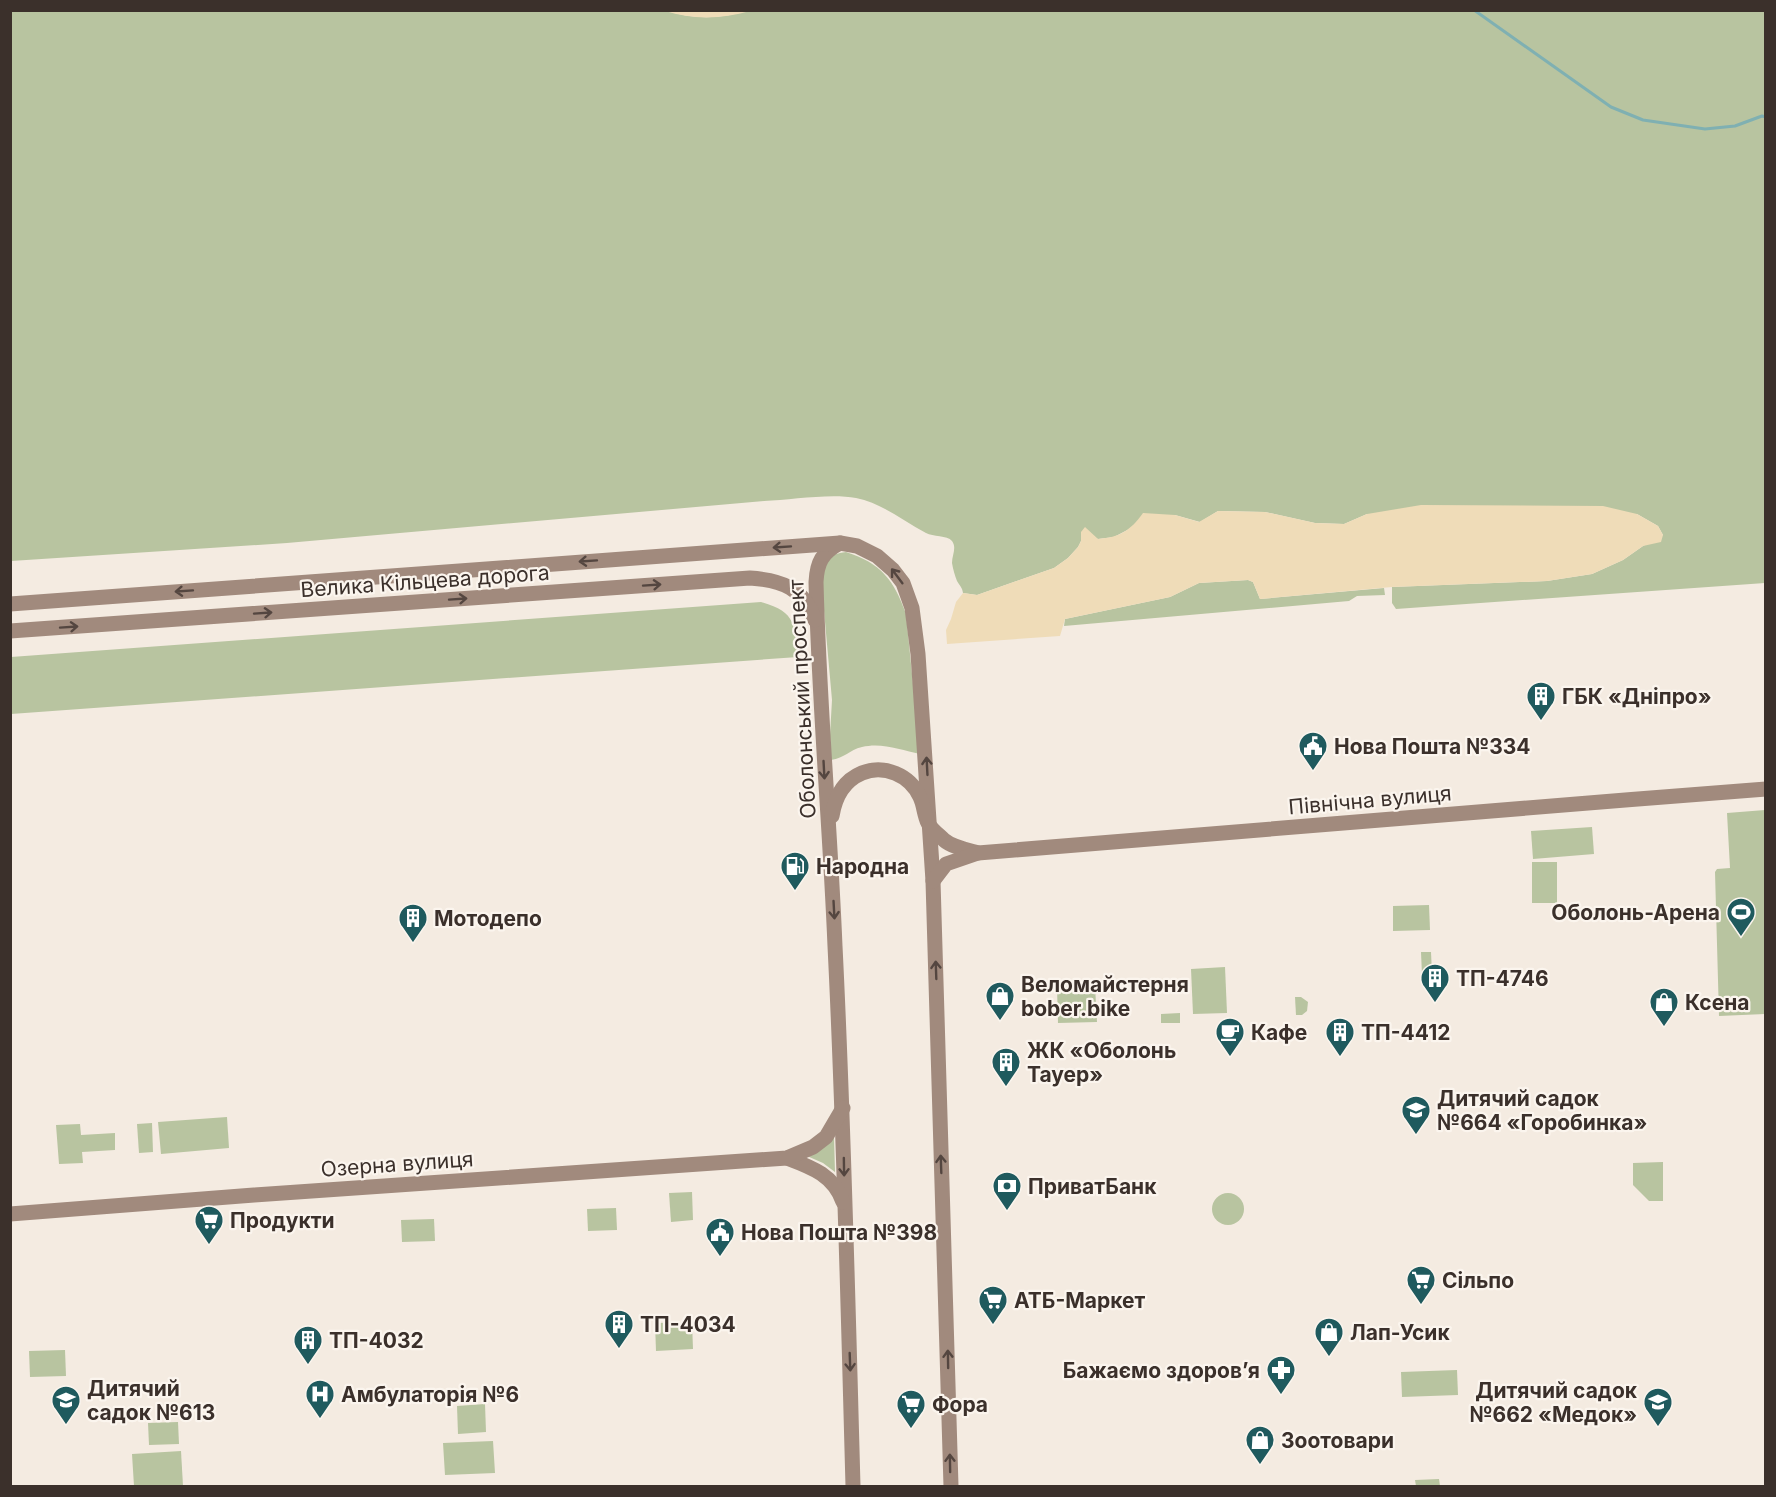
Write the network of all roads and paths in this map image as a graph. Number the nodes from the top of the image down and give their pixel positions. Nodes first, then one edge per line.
1 (840, 543) junction
2 (10, 604) edge
3 (817, 627) junction
4 (10, 632) edge
5 (1766, 789) edge
6 (929, 825) junction
7 (829, 831) junction
8 (978, 853) junction
9 (933, 881) junction
10 (843, 1108) junction
11 (787, 1158) junction
12 (845, 1207) junction
13 (10, 1214) edge
14 (853, 1486) edge
15 (951, 1486) edge

1 -> 2 main road, Велика Кільцева дорога
1 - 3 main road, Оболонський проспект
6 -> 1 main road
4 -> 3 main road, Велика Кільцева дорога
3 -> 7 main road, Оболонський проспект
5 - 8 main road, Північна вулиця
6 - 7 main road
6 - 8 main road, Північна вулиця
6 - 9 main road
7 -> 10 main road, Оболонський проспект
8 - 9 main road, Північна вулиця
15 -> 9 main road
10 - 11 main road
10 -> 12 main road, Оболонський проспект
11 - 12 main road
11 - 13 main road, Озерна вулиця
12 -> 14 main road, Оболонський проспект

